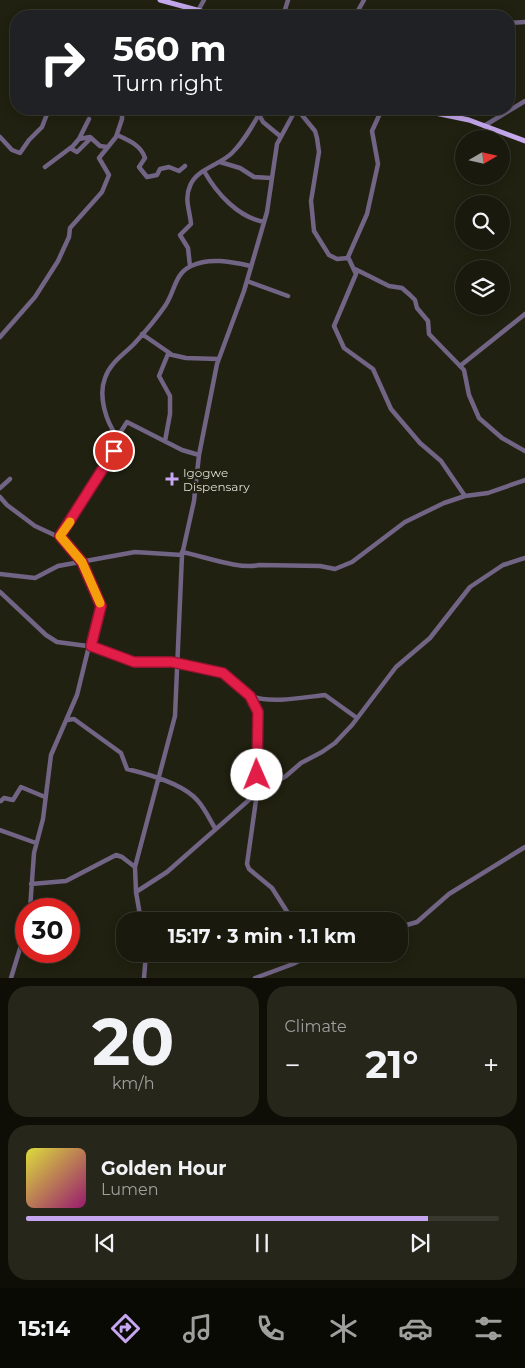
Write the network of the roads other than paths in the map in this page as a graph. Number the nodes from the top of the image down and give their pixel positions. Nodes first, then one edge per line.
1 (160, 0) edge
2 (171, 2) edge
3 (196, 10) edge
4 (47, 115) edge
5 (122, 115) edge
6 (292, 115) edge
7 (300, 115) edge
8 (379, 115) edge
9 (445, 115) edge
10 (502, 115) edge
11 (258, 116) joint
12 (89, 119) dead end
13 (484, 126) junction
14 (116, 135) junction
15 (280, 136) junction
16 (0, 137) edge
17 (91, 138) junction
18 (79, 139) junction
19 (525, 141) edge
20 (107, 147) junction
21 (70, 148) junction
22 (220, 162) junction
23 (185, 166) dead end
24 (45, 167) dead end
25 (204, 171) junction
26 (271, 178) junction
27 (264, 222) junction
28 (348, 258) junction
29 (190, 266) junction
30 (251, 266) junction
31 (355, 269) junction
32 (247, 282) junction
33 (288, 296) dead end
34 (525, 314) edge
35 (142, 334) junction
36 (0, 337) edge
37 (171, 354) junction
38 (218, 359) junction
39 (460, 366) junction
40 (117, 436) junction
41 (165, 441) junction
42 (525, 451) edge
43 (199, 456) junction
44 (10, 479) dead end
45 (525, 480) edge
46 (0, 488) edge
47 (465, 496) junction
48 (0, 497) edge
49 (60, 536) junction
50 (182, 554) junction
51 (525, 558) edge
52 (82, 562) junction
53 (0, 574) edge
54 (0, 592) edge
55 (90, 646) junction
56 (178, 665) junction
57 (250, 696) junction
58 (356, 718) junction
59 (67, 720) junction
60 (157, 779) junction
61 (256, 793) junction
62 (46, 797) junction
63 (1, 802) dead end
64 (215, 828) junction
65 (0, 830) edge
66 (36, 843) junction
67 (525, 847) edge
68 (135, 867) junction
69 (31, 884) junction
70 (136, 892) junction
71 (30, 898) edge
72 (139, 912) edge
73 (287, 912) edge
74 (408, 925) edge
75 (145, 962) edge
76 (291, 962) edge
77 (16, 963) edge
78 (11, 978) edge
79 (144, 978) edge
80 (255, 978) edge

1 - 2 main road
2 - 3 main road
4 - 16 street
5 - 14 street
6 - 15 street
7 - 28 street
8 - 28 street
9 - 13 main road
10 - 13 street
11 - 15 street
11 - 22 street
12 - 18 street
13 - 19 main road
14 - 20 street
14 - 23 street
15 - 26 street
17 - 18 street
17 - 20 street
17 - 21 street
18 - 21 street
20 - 36 street
21 - 24 street
22 - 25 street
22 - 26 street
25 - 27 street
25 - 29 street
26 - 27 street
27 - 30 street
28 - 31 street
29 - 30 street
29 - 35 street
30 - 32 street
31 - 39 street
31 - 47 street
32 - 33 street
32 - 38 street
34 - 39 street
35 - 37 street
35 - 40 street
37 - 38 street
37 - 41 street
38 - 43 street
39 - 42 street
40 - 41 street
40 - 49 street
41 - 43 street
43 - 50 street
44 - 46 street
45 - 47 street
47 - 50 street
48 - 49 street
49 - 52 street
50 - 52 street
50 - 56 street
51 - 58 street
52 - 53 street
52 - 55 street
54 - 55 street
55 - 56 street
55 - 59 street
56 - 57 street
56 - 60 street
57 - 58 street
57 - 61 street
58 - 61 street
59 - 60 street
59 - 62 street
60 - 64 street
60 - 68 street
61 - 64 street
61 - 73 street
62 - 63 street
62 - 66 street
64 - 70 street
65 - 66 street
66 - 69 street
67 - 74 street
68 - 69 street
68 - 70 street
69 - 71 street
70 - 72 street
75 - 79 street
76 - 80 street
77 - 78 street

